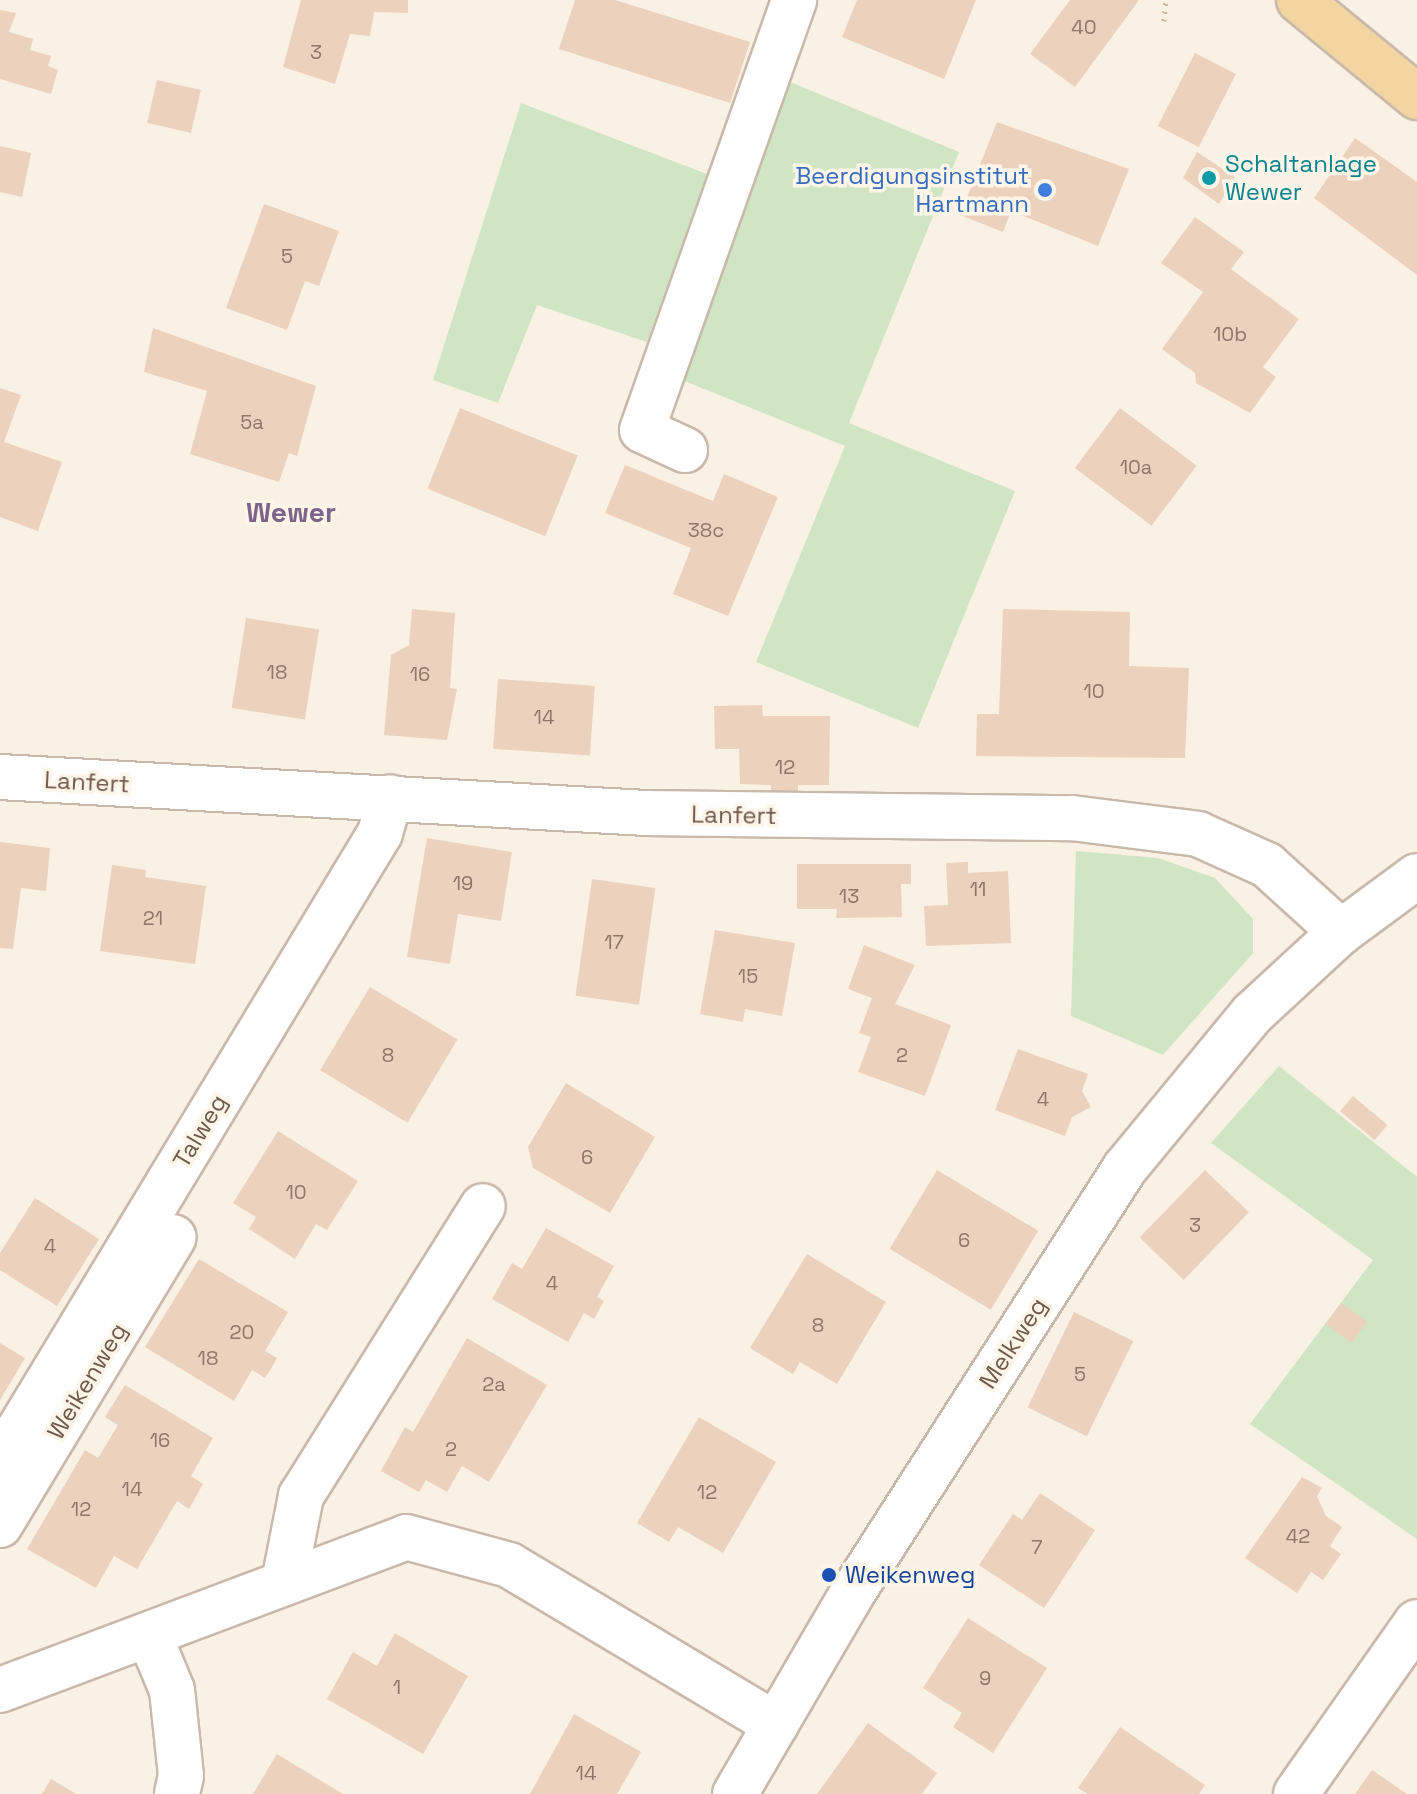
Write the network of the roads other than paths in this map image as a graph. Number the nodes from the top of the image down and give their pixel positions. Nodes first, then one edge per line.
1 (794, 0) edge
2 (1299, 0) edge
3 (1417, 97) edge
4 (685, 450) dead end
5 (0, 777) edge
6 (390, 797) junction
7 (1417, 876) edge
8 (1341, 932) junction
9 (483, 1206) dead end
10 (174, 1237) dead end
11 (0, 1461) edge
12 (0, 1525) edge
13 (285, 1577) junction
14 (1417, 1622) edge
15 (150, 1637) junction
16 (0, 1690) edge
17 (776, 1725) junction
18 (177, 1794) edge
19 (735, 1794) edge
20 (1296, 1794) edge

1 - 4 street
2 - 3 main road
5 - 6 street, Lanfert
6 - 8 street, Lanfert
6 - 11 street, Talweg
7 - 8 street
8 - 17 street, Melkweg
9 - 13 street
10 - 12 street, Weikenweg
13 - 15 street
13 - 17 street
14 - 20 street
15 - 16 street
15 - 18 street
17 - 19 street, Melkweg

